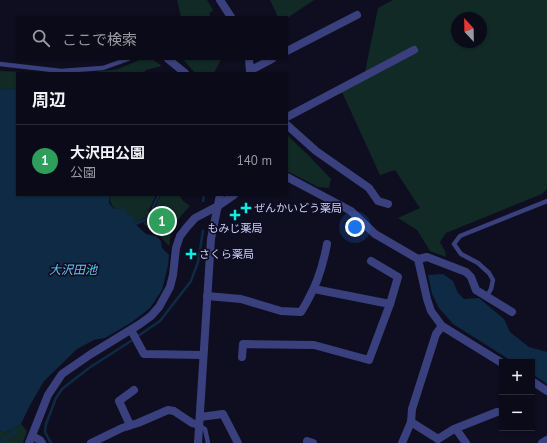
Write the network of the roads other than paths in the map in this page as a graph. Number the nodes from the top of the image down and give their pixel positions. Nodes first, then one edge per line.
1 (220, 0) edge
2 (357, 15) dead end
3 (230, 16) edge
4 (288, 50) edge
5 (414, 50) dead end
6 (125, 60) edge
7 (169, 60) edge
8 (270, 60) edge
9 (0, 64) edge
10 (250, 67) edge
11 (184, 72) edge
12 (288, 116) edge
13 (288, 125) edge
14 (288, 178) edge
15 (220, 196) edge
16 (233, 196) edge
17 (547, 201) edge
18 (388, 204) dead end
19 (218, 206) junction
20 (327, 244) dead end
21 (418, 259) junction
22 (371, 261) dead end
23 (314, 289) junction
24 (207, 296) junction
25 (487, 296) junction
26 (390, 304) junction
27 (512, 312) dead end
28 (442, 326) junction
29 (131, 330) junction
30 (204, 355) junction
31 (242, 357) dead end
32 (499, 361) edge
33 (535, 383) edge
34 (134, 390) dead end
35 (547, 391) edge
36 (497, 412) dead end
37 (200, 421) junction
38 (411, 422) junction
39 (130, 426) junction
40 (456, 429) junction
41 (31, 439) edge
42 (547, 440) edge
43 (42, 443) edge
44 (91, 443) edge
45 (198, 443) edge
46 (208, 443) edge
47 (238, 443) edge
48 (402, 443) edge
49 (466, 443) edge
50 (542, 443) edge

1 - 3 street
2 - 4 street
5 - 12 street
6 - 9 lane
7 - 11 street
8 - 10 street
13 - 18 street
14 - 21 street
15 - 19 street
16 - 19 street
17 - 25 lane
19 - 24 street
19 - 29 street
20 - 23 street
21 - 25 street
21 - 28 street
22 - 26 street
23 - 24 street
23 - 26 street
24 - 30 street
25 - 27 street
26 - 31 street
28 - 32 street
28 - 38 street
29 - 30 street
29 - 41 street
30 - 37 street
33 - 35 street
34 - 39 street
36 - 40 street
37 - 39 street
37 - 45 street
37 - 46 lane
37 - 47 street
38 - 40 street
38 - 48 street
39 - 44 street
40 - 49 street
41 - 43 street
42 - 50 street

